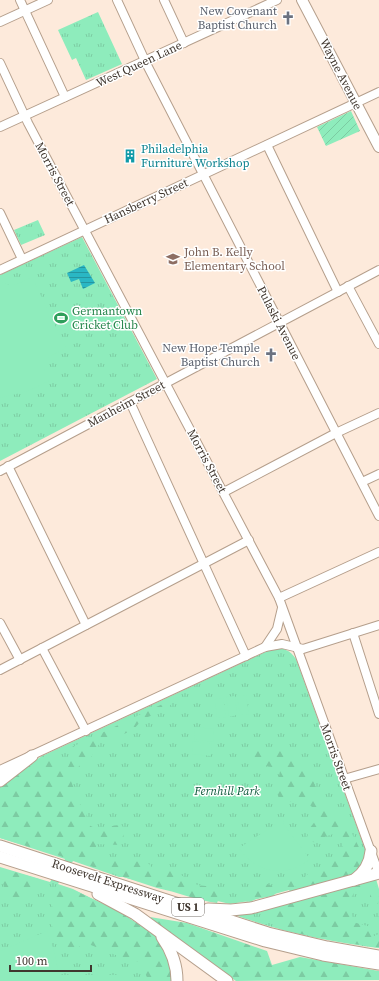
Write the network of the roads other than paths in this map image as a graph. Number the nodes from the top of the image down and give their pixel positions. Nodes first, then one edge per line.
1 (20, 0) edge
2 (48, 0) edge
3 (117, 0) edge
4 (164, 0) edge
5 (277, 0) edge
6 (302, 0) edge
7 (25, 10) junction
8 (0, 22) edge
9 (184, 43) junction
10 (145, 61) junction
11 (0, 63) edge
12 (379, 92) edge
13 (65, 97) junction
14 (356, 103) junction
15 (24, 116) junction
16 (0, 127) edge
17 (267, 145) junction
18 (379, 147) edge
19 (203, 174) junction
20 (0, 213) edge
21 (85, 230) junction
22 (22, 259) junction
23 (0, 270) edge
24 (379, 270) edge
25 (348, 286) junction
26 (338, 292) junction
27 (279, 323) junction
28 (379, 344) edge
29 (166, 383) junction
30 (130, 402) junction
31 (379, 413) edge
32 (336, 433) junction
33 (8, 466) junction
34 (0, 471) edge
35 (379, 474) edge
36 (362, 482) junction
37 (224, 492) junction
38 (379, 516) edge
39 (249, 540) junction
40 (379, 552) edge
41 (204, 563) junction
42 (280, 598) junction
43 (282, 607) junction
44 (0, 623) edge
45 (86, 625) junction
46 (379, 625) edge
47 (353, 633) junction
48 (265, 647) junction
49 (42, 648) junction
50 (297, 648) junction
51 (246, 656) junction
52 (20, 660) junction
53 (0, 670) edge
54 (379, 714) edge
55 (86, 731) junction
56 (32, 756) junction
57 (379, 769) edge
58 (0, 770) edge
59 (344, 779) junction
60 (0, 781) edge
61 (0, 846) edge
62 (371, 851) junction
63 (0, 856) edge
64 (379, 873) edge
65 (63, 876) junction
66 (353, 880) junction
67 (177, 904) junction
68 (152, 927) junction
69 (379, 956) edge
70 (379, 964) edge
71 (177, 981) edge
72 (227, 981) edge

1 - 7 street
2 - 7 street
3 - 10 street, Pulaski Avenue
4 - 9 street
5 - 9 street, West Queen Lane
6 - 14 main road, Wayne Avenue
7 - 8 street
7 - 13 street
9 - 10 street, West Queen Lane
10 - 13 street, West Queen Lane
10 - 19 street, Pulaski Avenue
11 - 15 street, Morris Street
12 - 14 street, Hansberry Street
13 - 15 street, West Queen Lane
14 - 17 street, Hansberry Street
14 - 18 main road, Wayne Avenue
15 - 16 street, West Queen Lane
15 - 21 street, Morris Street
17 - 19 street, Hansberry Street
17 - 26 street
19 - 21 street, Hansberry Street
19 - 27 street, Pulaski Avenue
20 - 22 street
21 - 22 street, Hansberry Street
21 - 29 street, Morris Street
22 - 23 street, Hansberry Street
24 - 25 street, Manheim Street
25 - 26 street, Manheim Street
25 - 28 street
26 - 27 street, Manheim Street
27 - 29 street, Manheim Street
27 - 32 street, Pulaski Avenue
29 - 30 street, Manheim Street
29 - 37 street, Morris Street
30 - 33 street, Manheim Street
30 - 41 street
31 - 32 street
32 - 36 street, Pulaski Avenue
32 - 37 street
33 - 34 street, Manheim Street
33 - 45 street
35 - 36 street
36 - 38 street, Pulaski Avenue
37 - 39 street, Morris Street
39 - 41 street
39 - 42 street, Morris Street
40 - 42 street
41 - 45 street
41 - 51 street
42 - 43 street, Morris Street
43 - 48 street
43 - 50 street, Morris Street
44 - 52 street
45 - 49 street
46 - 47 street
47 - 50 street
47 - 54 street
48 - 50 street
48 - 51 street
49 - 52 street
49 - 55 street
50 - 59 street, Morris Street
51 - 55 street
52 - 53 street
55 - 56 street
56 - 58 street
56 - 60 highway
57 - 59 street
59 - 62 street, Morris Street
61 - 67 highway, Roosevelt Expressway / US 1
62 - 64 street, Morris Street
62 - 66 highway
63 - 65 highway, Roosevelt Expressway / US 1
64 - 66 highway
65 - 68 highway
65 - 70 highway, Roosevelt Expressway / US 1
66 - 67 highway
67 - 69 highway, Roosevelt Expressway / US 1
68 - 71 highway
68 - 72 highway

